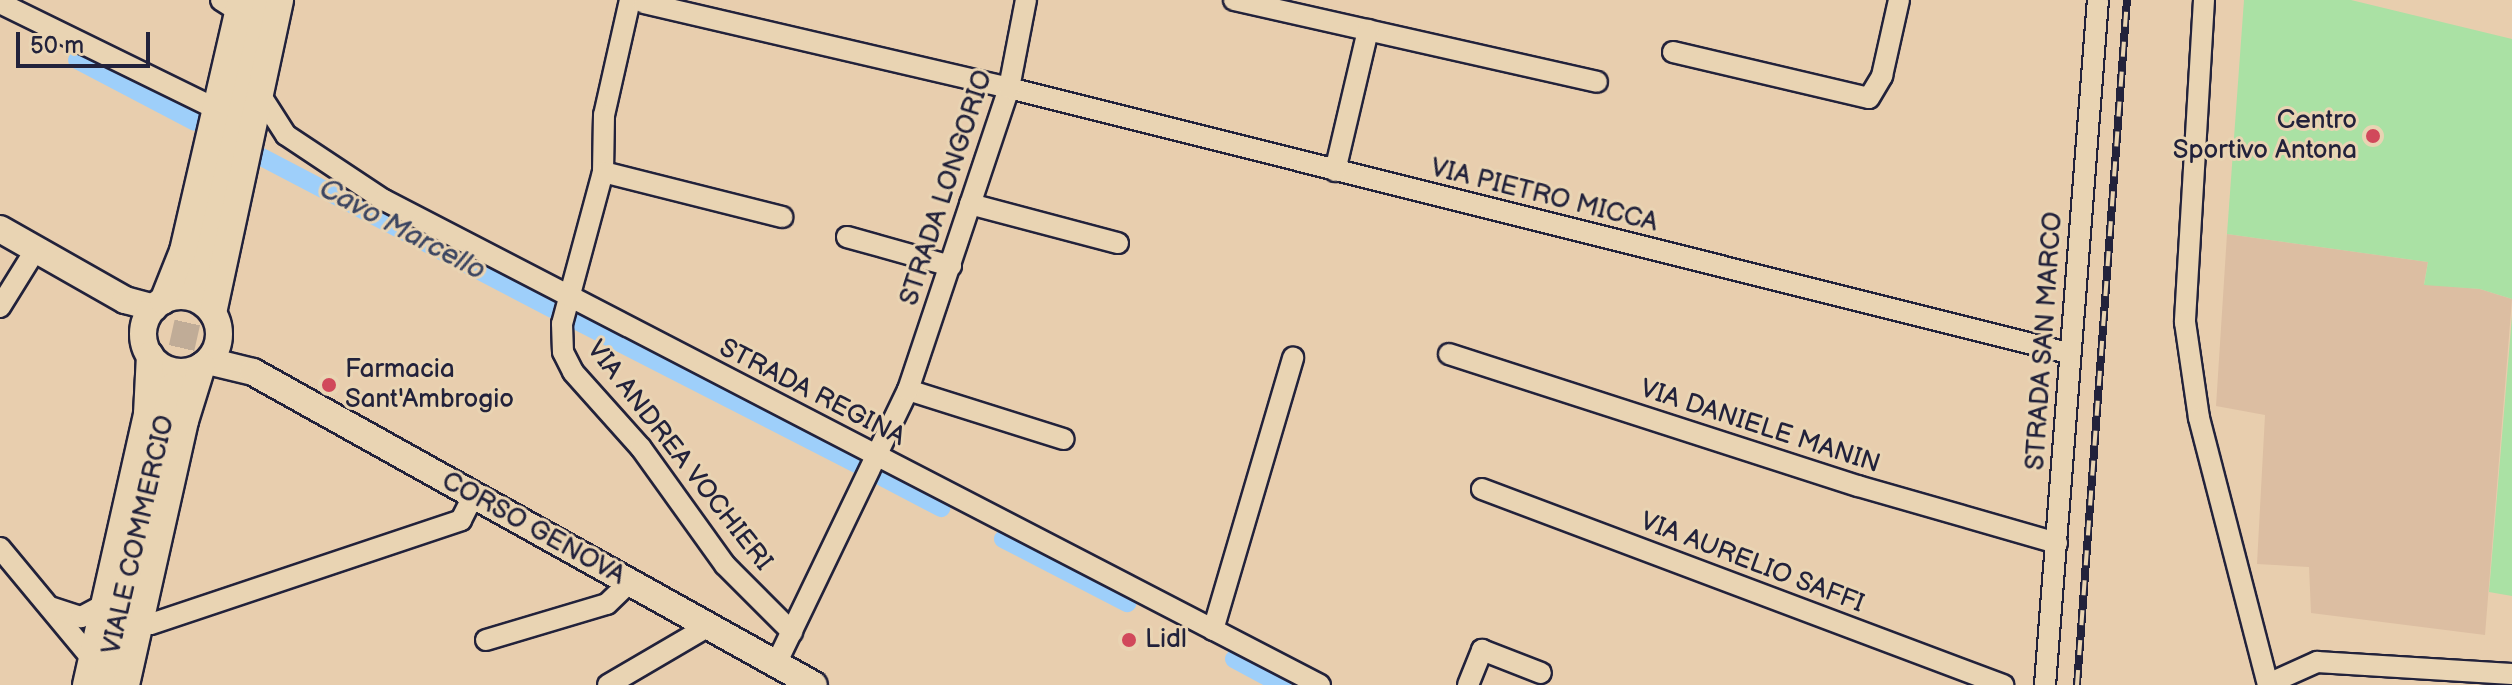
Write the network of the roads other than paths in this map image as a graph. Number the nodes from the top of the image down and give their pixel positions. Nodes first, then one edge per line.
1 (280, 0) edge
2 (1026, 0) edge
3 (1234, 0) edge
4 (1899, 0) edge
5 (2098, 0) edge
6 (2204, 0) edge
7 (637, 2) edge
8 (0, 3) edge
9 (240, 3) edge
10 (1368, 30) junction
11 (1673, 52) dead end
12 (1597, 82) dead end
13 (1009, 88) junction
14 (259, 93) junction
15 (216, 109) junction
16 (286, 135) junction
17 (248, 139) junction
18 (1335, 171) junction
19 (603, 172) junction
20 (970, 204) junction
21 (782, 217) dead end
22 (0, 229) edge
23 (847, 237) dead end
24 (1118, 243) dead end
25 (36, 249) junction
26 (951, 266) junction
27 (196, 284) tunnel mouth
28 (570, 297) junction
29 (0, 307) edge
30 (154, 311) junction
31 (216, 325) junction
32 (2068, 353) junction
33 (1449, 354) dead end
34 (150, 355) junction
35 (1293, 358) dead end
36 (205, 364) junction
37 (253, 372) junction
38 (173, 386) tunnel mouth
39 (908, 390) junction
40 (1063, 439) dead end
41 (878, 457) junction
42 (1482, 489) dead end
43 (474, 495) junction
44 (2057, 543) junction
45 (0, 548) edge
46 (630, 582) junction
47 (104, 605) junction
48 (50, 607) junction
49 (151, 624) dead end
50 (709, 626) junction
51 (1213, 630) junction
52 (792, 632) junction
53 (486, 640) dead end
54 (776, 664) junction
55 (89, 672) edge
56 (1541, 673) dead end
57 (2512, 674) edge
58 (105, 685) edge
59 (126, 685) edge
60 (608, 685) edge
61 (814, 685) edge
62 (1320, 685) edge
63 (1468, 685) edge
64 (2003, 685) edge
65 (2045, 685) edge
66 (2268, 685) edge

1 - 14 main road
2 - 13 street, STRADA LONGORIO
3 - 10 street
4 - 11 street
5 - 32 street, STRADA SAN MARCO
6 - 66 street
7 - 13 street, VIA PIETRO MICCA
7 - 19 street, VIA ANDREA VOCHIERI
8 - 15 street
9 - 15 main road
9 - 27 main road
10 - 12 street
10 - 18 street
13 - 18 street, VIA PIETRO MICCA
13 - 20 street, STRADA LONGORIO
14 - 16 street, STRADA REGINA
14 - 17 main road
15 - 30 main road
16 - 17 street
16 - 28 street, STRADA REGINA
17 - 31 main road
18 - 32 street, VIA PIETRO MICCA
19 - 21 street
19 - 28 street, VIA ANDREA VOCHIERI
20 - 24 street
20 - 26 street, STRADA LONGORIO
22 - 25 main road
23 - 26 street
25 - 29 street
25 - 30 main road
26 - 39 street, STRADA LONGORIO
28 - 41 street, STRADA REGINA
28 - 52 street, VIA ANDREA VOCHIERI
30 - 31 main road, CORSO GENOVA
30 - 34 main road
31 - 36 main road
31 - 37 main road, CORSO GENOVA
32 - 44 street, STRADA SAN MARCO
33 - 44 street, VIA DANIELE MANIN
34 - 36 main road, CORSO GENOVA
34 - 47 main road
35 - 51 street
36 - 37 main road, CORSO GENOVA
36 - 59 main road
37 - 43 main road, CORSO GENOVA
38 - 58 main road, VIALE COMMERCIO
39 - 40 street
39 - 41 street, STRADA LONGORIO
41 - 51 street, STRADA REGINA
41 - 52 street, STRADA LONGORIO
42 - 64 street, VIA AURELIO SAFFI
43 - 46 main road, CORSO GENOVA
43 - 49 street
44 - 65 street, STRADA SAN MARCO
45 - 48 street
46 - 50 main road, CORSO GENOVA
46 - 53 street
47 - 48 street
47 - 55 main road
48 - 55 street
50 - 54 main road, CORSO GENOVA
50 - 60 street
51 - 62 street, STRADA REGINA
52 - 54 street, STRADA LONGORIO
54 - 61 main road, CORSO GENOVA
56 - 63 street
57 - 66 street

